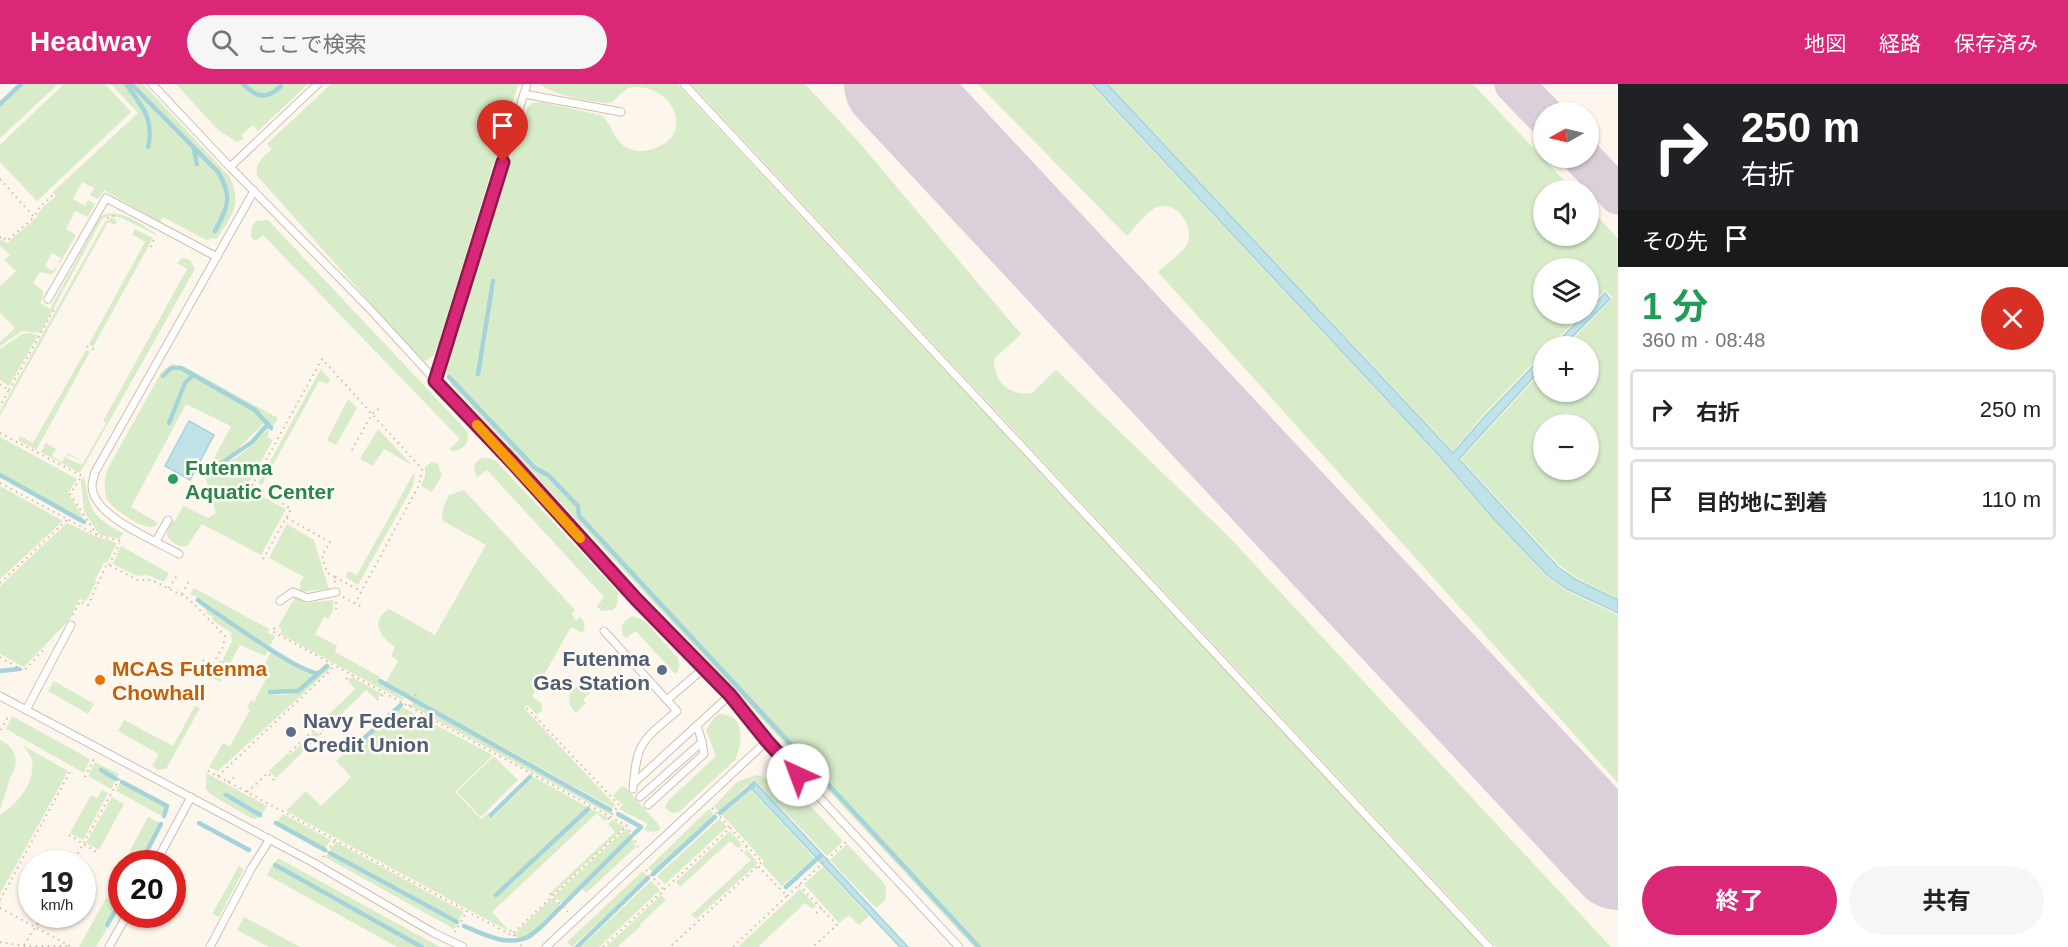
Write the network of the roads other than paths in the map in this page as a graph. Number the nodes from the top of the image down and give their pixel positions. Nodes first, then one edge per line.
1 (152, 84) edge
2 (318, 84) edge
3 (527, 84) edge
4 (684, 84) edge
5 (524, 94) junction
6 (621, 112) dead end
7 (230, 167) junction
8 (254, 191) junction
9 (217, 257) junction
10 (48, 299) dead end
11 (435, 381) junction
12 (168, 520) dead end
13 (156, 541) junction
14 (179, 554) dead end
15 (336, 592) road end
16 (280, 602) dead end
17 (70, 623) road end
18 (604, 631) dead end
19 (704, 668) junction
20 (730, 695) junction
21 (0, 696) edge
22 (667, 700) junction
23 (26, 710) junction
24 (698, 725) junction
25 (767, 741) junction
26 (702, 742) junction
27 (191, 797) junction
28 (640, 797) dead end
29 (648, 805) dead end
30 (270, 839) junction
31 (163, 850) edge
32 (120, 928) edge
33 (109, 947) edge
34 (210, 947) edge
35 (463, 947) edge
36 (546, 947) edge
37 (958, 947) edge
38 (1489, 947) edge

1 - 7 lane
2 - 7 lane
3 - 5 lane
4 - 38 lane
5 - 6 lane
5 - 11 lane
7 - 8 lane
8 - 9 lane
8 - 11 lane
9 - 10 lane
9 - 13 lane
11 - 19 lane
12 - 13 lane
13 - 14 lane
15 - 16 lane
17 - 23 lane
18 - 22 lane
19 - 20 lane
19 - 22 lane
20 - 24 lane
20 - 25 lane
21 - 23 lane
22 - 24 lane
23 - 27 lane
24 - 26 lane
25 - 36 lane
25 - 37 lane
26 - 28 lane
26 - 29 lane
27 - 30 lane
27 - 31 lane
30 - 34 lane
30 - 35 lane
32 - 33 lane

